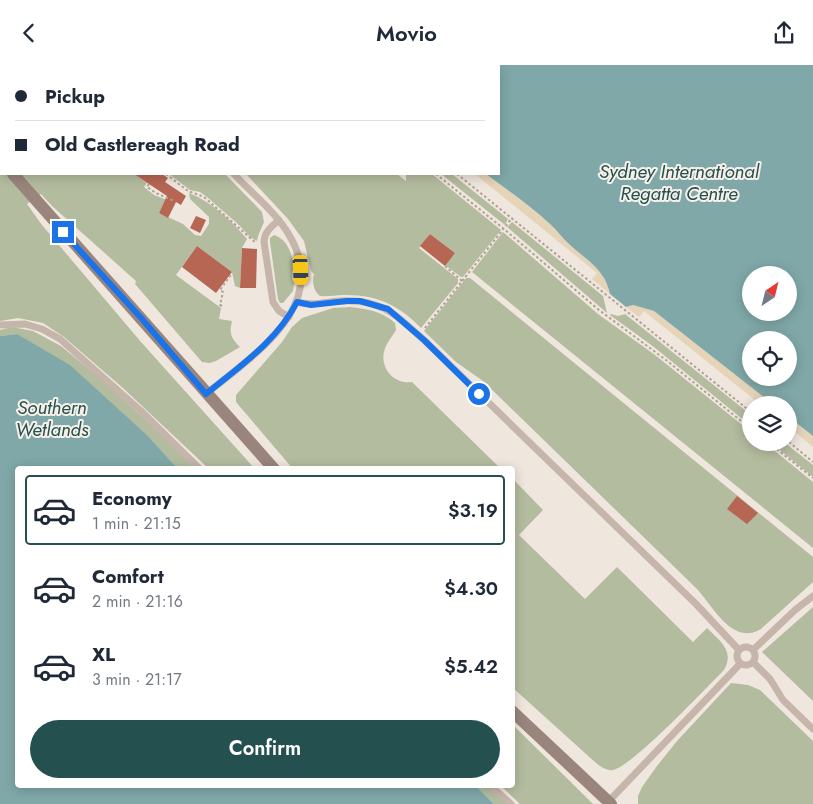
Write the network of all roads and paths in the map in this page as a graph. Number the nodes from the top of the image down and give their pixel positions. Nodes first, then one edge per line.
1 (14, 175) edge
2 (167, 175) edge
3 (235, 175) edge
4 (437, 175) edge
5 (458, 175) edge
6 (149, 184) dead end
7 (174, 201) dead end
8 (512, 218) junction
9 (279, 220) junction
10 (504, 229) junction
11 (258, 244) dead end
12 (445, 266) dead end
13 (232, 273) dead end
14 (462, 281) junction
15 (297, 302) junction
16 (222, 306) dead end
17 (289, 317) junction
18 (0, 325) edge
19 (419, 335) junction
20 (206, 394) junction
21 (742, 405) edge
22 (742, 422) edge
23 (797, 449) edge
24 (778, 451) edge
25 (813, 462) edge
26 (197, 466) edge
27 (271, 466) edge
28 (813, 478) edge
29 (813, 596) edge
30 (739, 649) junction
31 (753, 650) junction
32 (753, 662) junction
33 (740, 664) junction
34 (515, 714) edge
35 (813, 729) edge
36 (493, 788) edge
37 (609, 803) edge
38 (511, 804) edge

1 - 20 street
2 - 11 path
3 - 9 lane
4 - 10 path
5 - 8 path
6 - 7 path
8 - 10 path
8 - 21 path
9 - 15 lane
9 - 17 lane
10 - 14 path
10 - 22 path
12 - 14 path
13 - 16 path
14 - 19 path
15 - 17 lane
15 - 19 lane
17 - 20 lane
18 - 26 lane
19 - 30 lane
20 - 27 street
23 - 25 path
24 - 28 path
29 - 31 lane
30 - 31 lane
30 - 33 lane
31 - 32 lane
32 - 33 lane
32 - 35 lane
33 - 37 lane
34 - 37 street
36 - 38 lane

